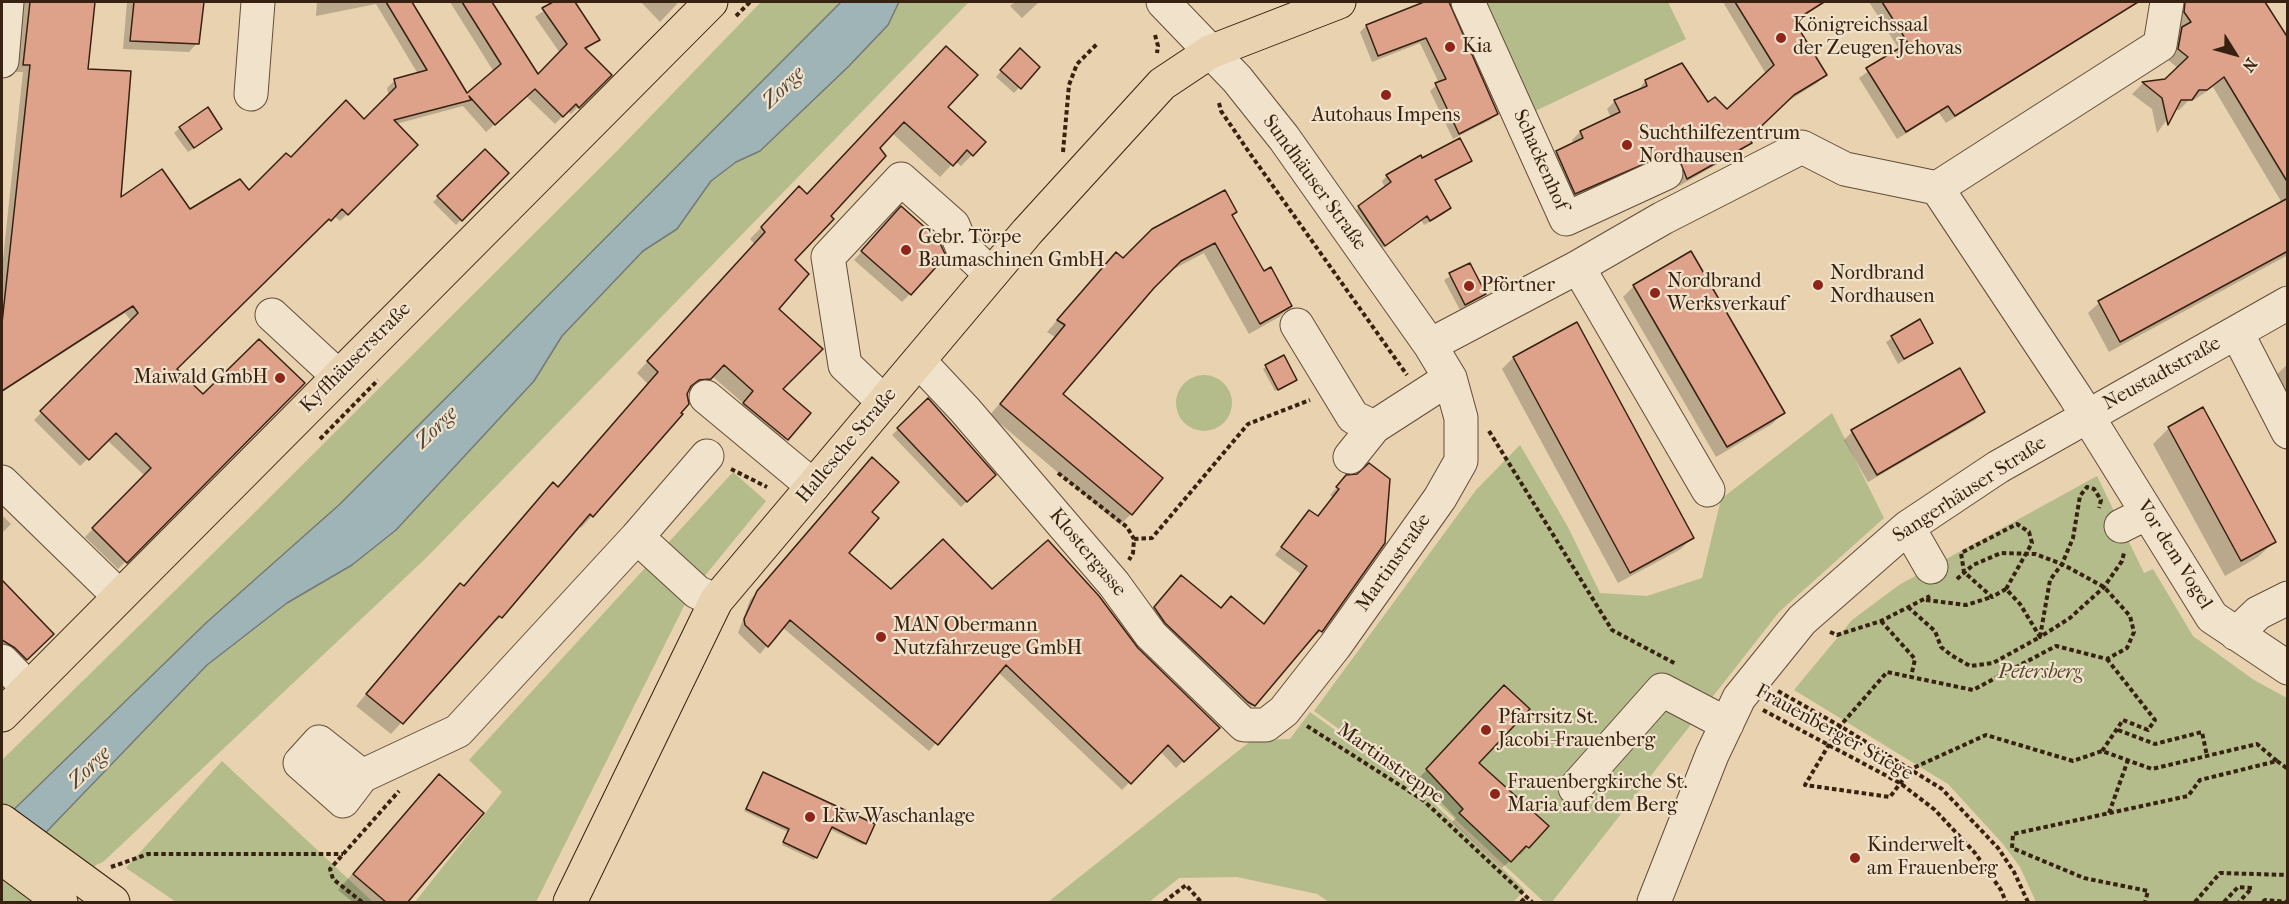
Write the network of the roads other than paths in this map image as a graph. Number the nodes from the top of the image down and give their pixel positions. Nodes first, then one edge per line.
1 (7, 2) edge
2 (258, 2) edge
3 (711, 2) edge
4 (1163, 2) edge
5 (1338, 2) edge
6 (1468, 2) edge
7 (2167, 2) edge
8 (1210, 52) junction
9 (2, 61) edge
10 (252, 94) dead end
11 (1666, 173) dead end
12 (1937, 188) junction
13 (1578, 267) junction
14 (991, 274) junction
15 (2288, 303) edge
16 (273, 315) dead end
17 (1297, 325) dead end
18 (2237, 333) junction
19 (1430, 345) junction
20 (919, 361) junction
21 (338, 376) junction
22 (1450, 378) junction
23 (706, 397) dead end
24 (884, 402) junction
25 (2087, 415) junction
26 (1374, 427) junction
27 (2288, 432) edge
28 (707, 456) road end
29 (1350, 457) dead end
30 (2, 482) edge
31 (813, 486) junction
32 (1708, 490) dead end
33 (1908, 527) junction
34 (637, 537) junction
35 (1938, 582) road end
36 (119, 596) junction
37 (2288, 598) edge
38 (716, 601) junction
39 (2236, 634) junction
40 (2, 661) edge
41 (2288, 668) edge
42 (1740, 700) junction
43 (12, 703) edge
44 (1275, 718) joint
45 (362, 776) dead end
46 (1575, 788) dead end
47 (2, 821) edge
48 (2, 858) edge
49 (84, 884) edge
50 (112, 903) edge
51 (570, 903) edge
52 (1654, 903) edge

1 - 9 street
2 - 10 street
3 - 21 main road, Kyffhäuserstraße
4 - 8 street, Sundhäuser Straße
5 - 8 main road, Hallesche Straße
6 - 11 street, Schackenhof
7 - 12 street
8 - 14 main road, Hallesche Straße
8 - 19 street, Sundhäuser Straße
12 - 13 street
12 - 25 street, Vor dem Vogel
13 - 19 street
13 - 32 street
14 - 20 main road, Hallesche Straße
14 - 24 street
15 - 18 street, Neustadtstraße
16 - 21 street
17 - 26 street
18 - 25 street, Neustadtstraße
18 - 27 street, Neustadtstraße
19 - 22 street, Sundhäuser Straße
20 - 24 main road, Hallesche Straße
20 - 44 street, Klostergasse
21 - 36 main road, Kyffhäuserstraße
22 - 26 street
22 - 44 street, Martinstraße
23 - 31 street
24 - 31 main road, Hallesche Straße
25 - 33 street, Sangerhäuser Straße
25 - 39 street, Vor dem Vogel
26 - 29 street
28 - 34 street
30 - 36 street
31 - 38 main road, Hallesche Straße
33 - 35 street
33 - 42 street, Sangerhäuser Straße
34 - 38 street
34 - 45 street
36 - 43 main road, Kyffhäuserstraße
37 - 39 street
38 - 51 main road, Hallesche Straße
39 - 41 street, Vor dem Vogel
40 - 43 street
42 - 46 street
42 - 52 street, Sangerhäuser Straße
47 - 49 main road
48 - 49 main road
49 - 50 main road

